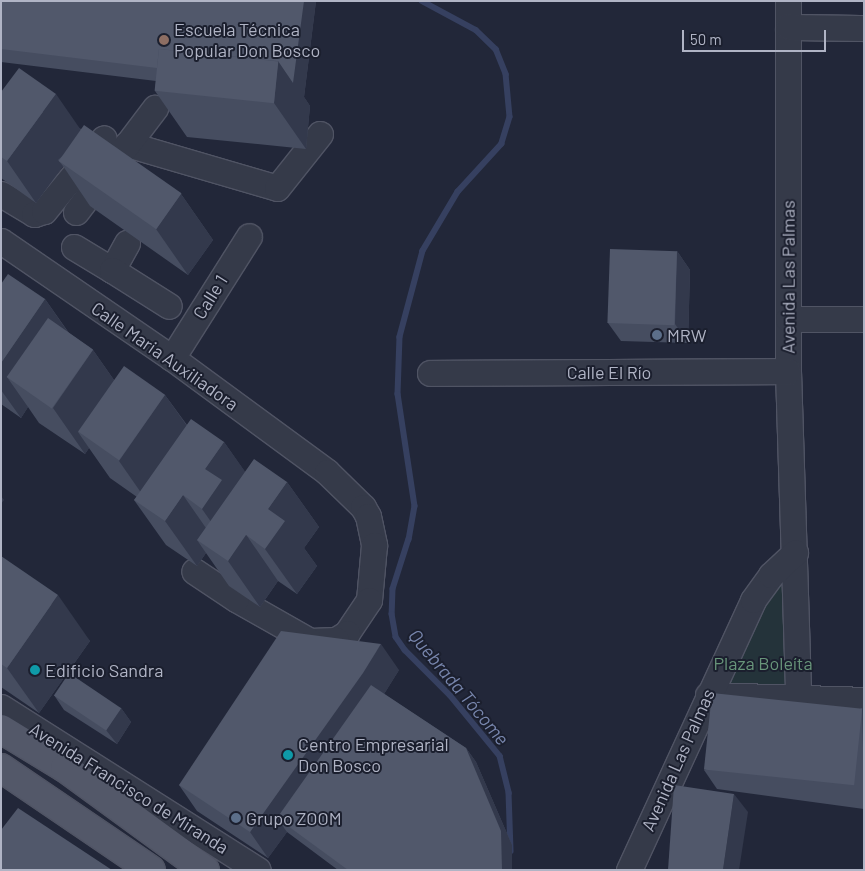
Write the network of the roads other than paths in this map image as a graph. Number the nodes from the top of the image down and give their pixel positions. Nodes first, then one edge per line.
1 (788, 1) edge
2 (788, 27) junction
3 (864, 28) edge
4 (156, 108) edge
5 (320, 134) dead end
6 (115, 141) junction
7 (1, 194) edge
8 (76, 212) edge
9 (249, 236) dead end
10 (1, 241) edge
11 (127, 243) edge
12 (74, 247) dead end
13 (112, 270) junction
14 (169, 306) dead end
15 (788, 319) junction
16 (864, 319) edge
17 (172, 358) junction
18 (788, 371) junction
19 (430, 374) dead end
20 (795, 553) junction
21 (194, 571) dead end
22 (708, 695) junction
23 (798, 698) junction
24 (864, 700) edge
25 (1, 707) edge
26 (18, 732) edge
27 (62, 756) junction
28 (1, 768) edge
29 (151, 870) edge
30 (205, 870) edge
31 (258, 870) edge
32 (629, 870) edge

1 - 2 street, Avenida Las Palmas
2 - 3 street
2 - 15 street, Avenida Las Palmas
4 - 6 street
5 - 6 street
6 - 7 street
6 - 8 street
9 - 17 street, Calle 1
10 - 17 street, Calle Maria Auxiliadora
11 - 13 street
12 - 13 street
13 - 14 street
15 - 16 street
15 - 18 street, Avenida Las Palmas
17 - 21 street, Calle Maria Auxiliadora
18 - 19 street, Calle El Río
18 - 20 street, Avenida Las Palmas
20 - 22 street, Avenida Las Palmas
20 - 23 street, Avenida Las Palmas
22 - 23 street
22 - 32 street, Avenida Las Palmas
23 - 24 street
25 - 26 street, Avenida Francisco de Miranda
26 - 27 main road, Avenida Francisco de Miranda
27 - 30 main road, Avenida Francisco de Miranda
27 - 31 street, Avenida Francisco de Miranda
28 - 29 main road

